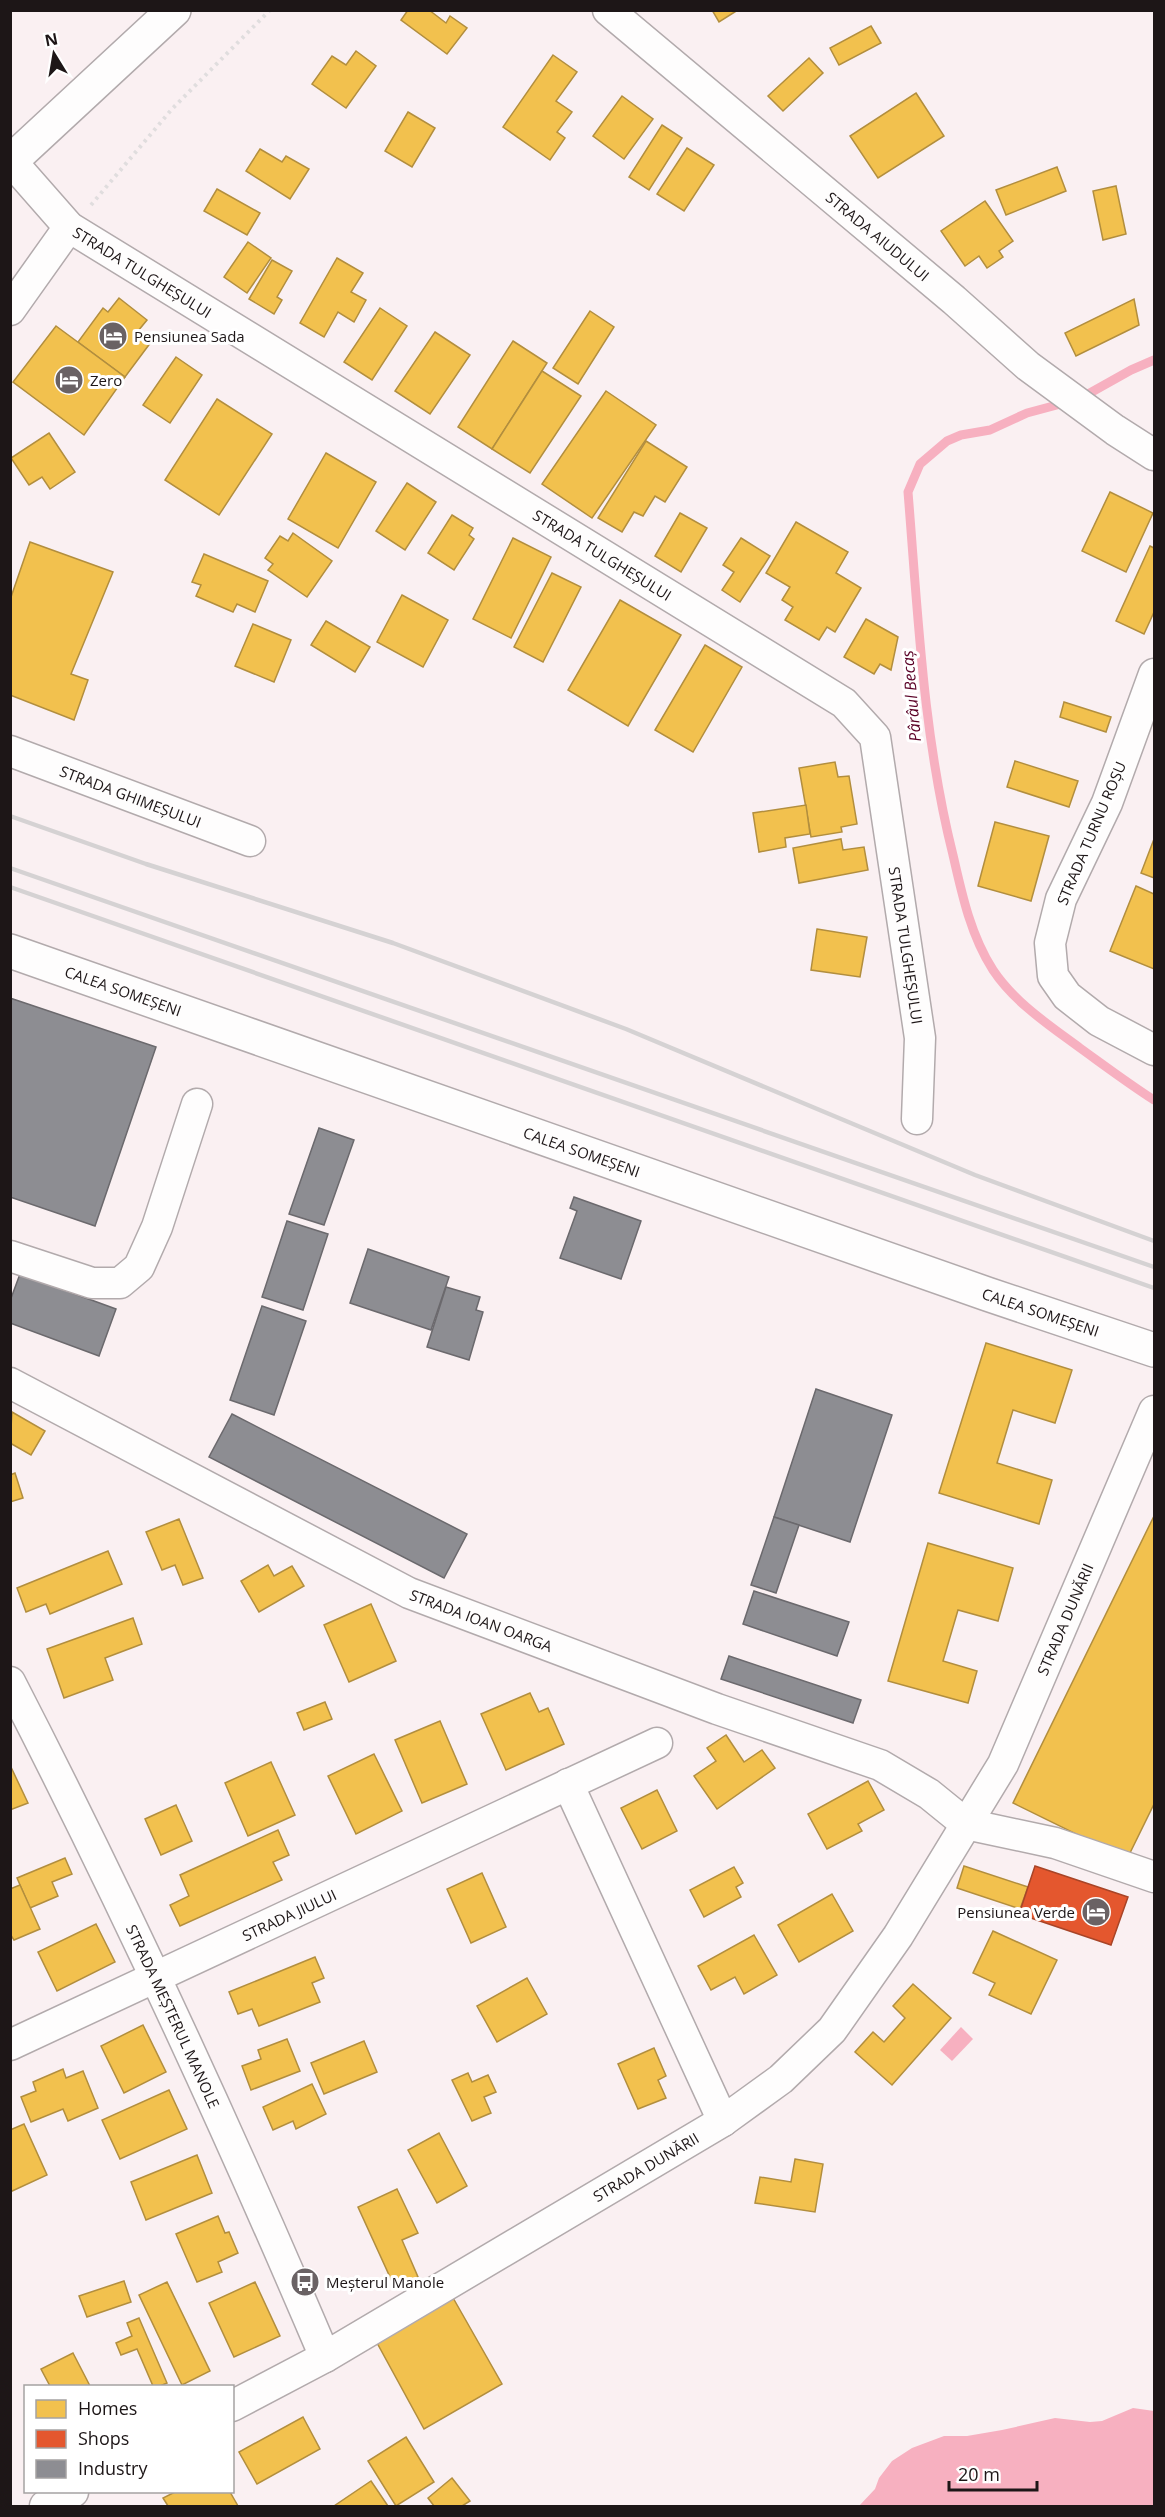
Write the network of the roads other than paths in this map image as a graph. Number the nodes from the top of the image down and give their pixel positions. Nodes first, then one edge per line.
1 (174, 10) edge
2 (608, 10) edge
3 (11, 161) edge
4 (69, 227) junction
5 (10, 310) edge
6 (1155, 455) edge
7 (1155, 674) edge
8 (10, 751) edge
9 (250, 841) dead end
10 (10, 951) edge
11 (1155, 1050) edge
12 (197, 1104) dead end
13 (918, 1119) dead end
14 (10, 1256) edge
15 (1155, 1350) edge
16 (10, 1383) edge
17 (1155, 1411) edge
18 (10, 1682) edge
19 (657, 1743) dead end
20 (568, 1784) junction
21 (966, 1824) junction
22 (1155, 1876) edge
23 (156, 1978) junction
24 (10, 2045) edge
25 (723, 2121) junction
26 (325, 2357) junction
27 (234, 2405) edge
28 (71, 2493) edge
29 (45, 2506) edge

1 - 3 main road
2 - 6 street, STRADA AIUDULUI
3 - 4 street, STRADA TULGHEȘULUI
4 - 5 street
4 - 13 street, STRADA TULGHEȘULUI
7 - 11 street, STRADA TURNU ROȘU
8 - 9 street, STRADA GHIMEȘULUI
10 - 15 main road, CALEA SOMEȘENI
12 - 14 street
16 - 21 street, STRADA IOAN OARGA
17 - 21 street, STRADA DUNĂRII
18 - 23 street, STRADA MEȘTERUL MANOLE
19 - 20 street, STRADA JIULUI
20 - 23 street, STRADA JIULUI
20 - 25 street
21 - 22 street
21 - 25 street, STRADA DUNĂRII
23 - 24 street, STRADA JIULUI
23 - 26 street, STRADA MEȘTERUL MANOLE
25 - 26 street, STRADA DUNĂRII
26 - 27 street, STRADA DUNĂRII
28 - 29 street

